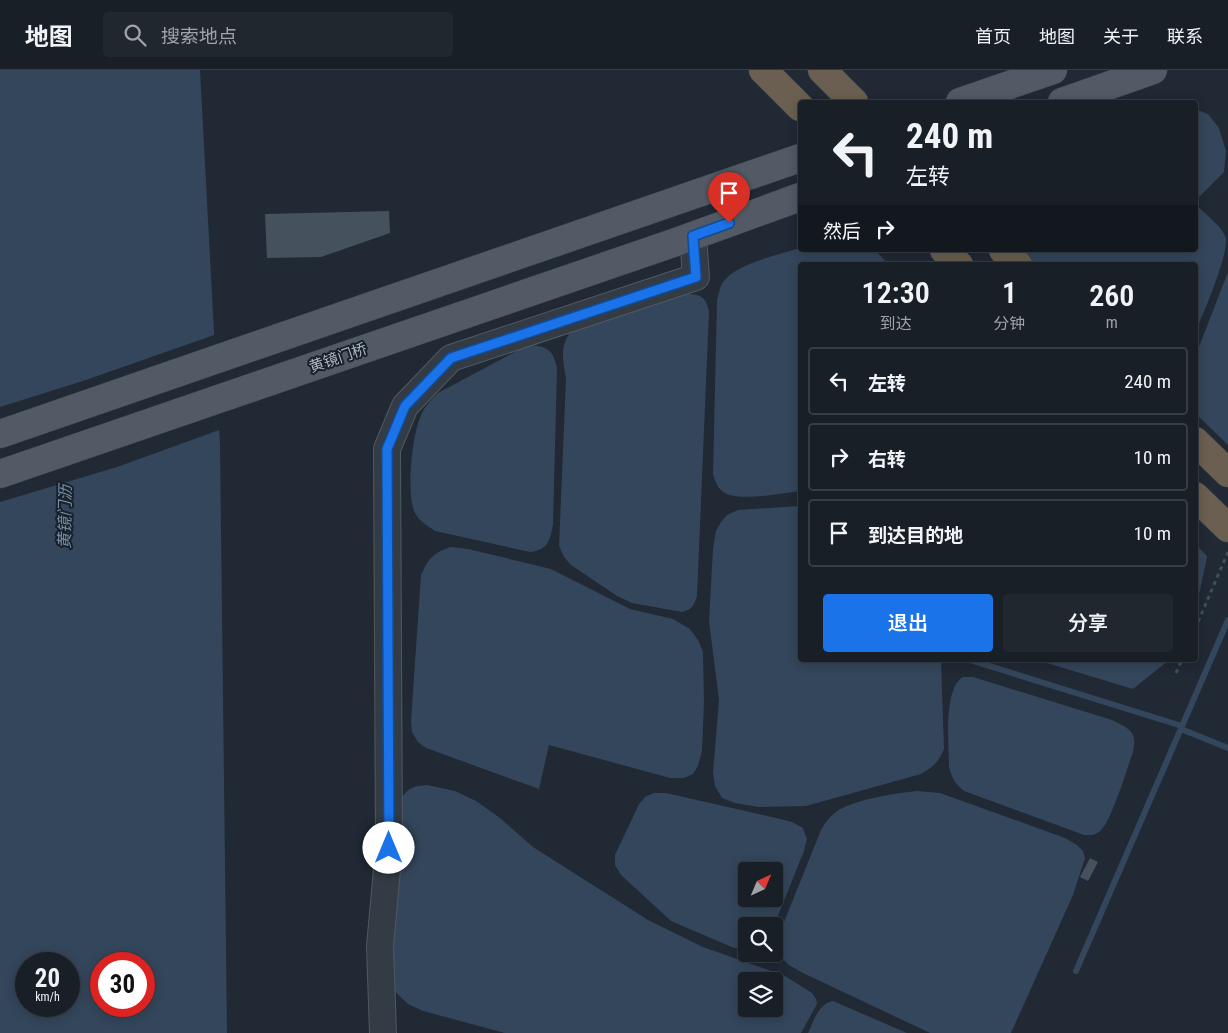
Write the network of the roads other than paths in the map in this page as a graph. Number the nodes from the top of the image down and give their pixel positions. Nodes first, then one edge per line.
1 (763, 70) edge
2 (822, 70) edge
3 (1053, 70) edge
4 (1153, 70) edge
5 (852, 100) edge
6 (966, 100) edge
7 (1068, 100) edge
8 (798, 105) edge
9 (798, 159) edge
10 (798, 198) edge
11 (684, 239) junction
12 (946, 252) edge
13 (1005, 252) edge
14 (956, 262) edge
15 (1015, 262) edge
16 (0, 434) edge
17 (1198, 444) edge
18 (1228, 473) edge
19 (0, 474) edge
20 (1198, 499) edge
21 (1228, 528) edge
22 (383, 1033) edge

1 - 8 highway
2 - 5 highway
3 - 6 main road
4 - 7 main road
9 - 16 main road
10 - 11 main road, 黄镜门桥
11 - 19 main road, 黄镜门桥
11 - 22 street
12 - 14 highway
13 - 15 highway
17 - 18 highway
20 - 21 highway

